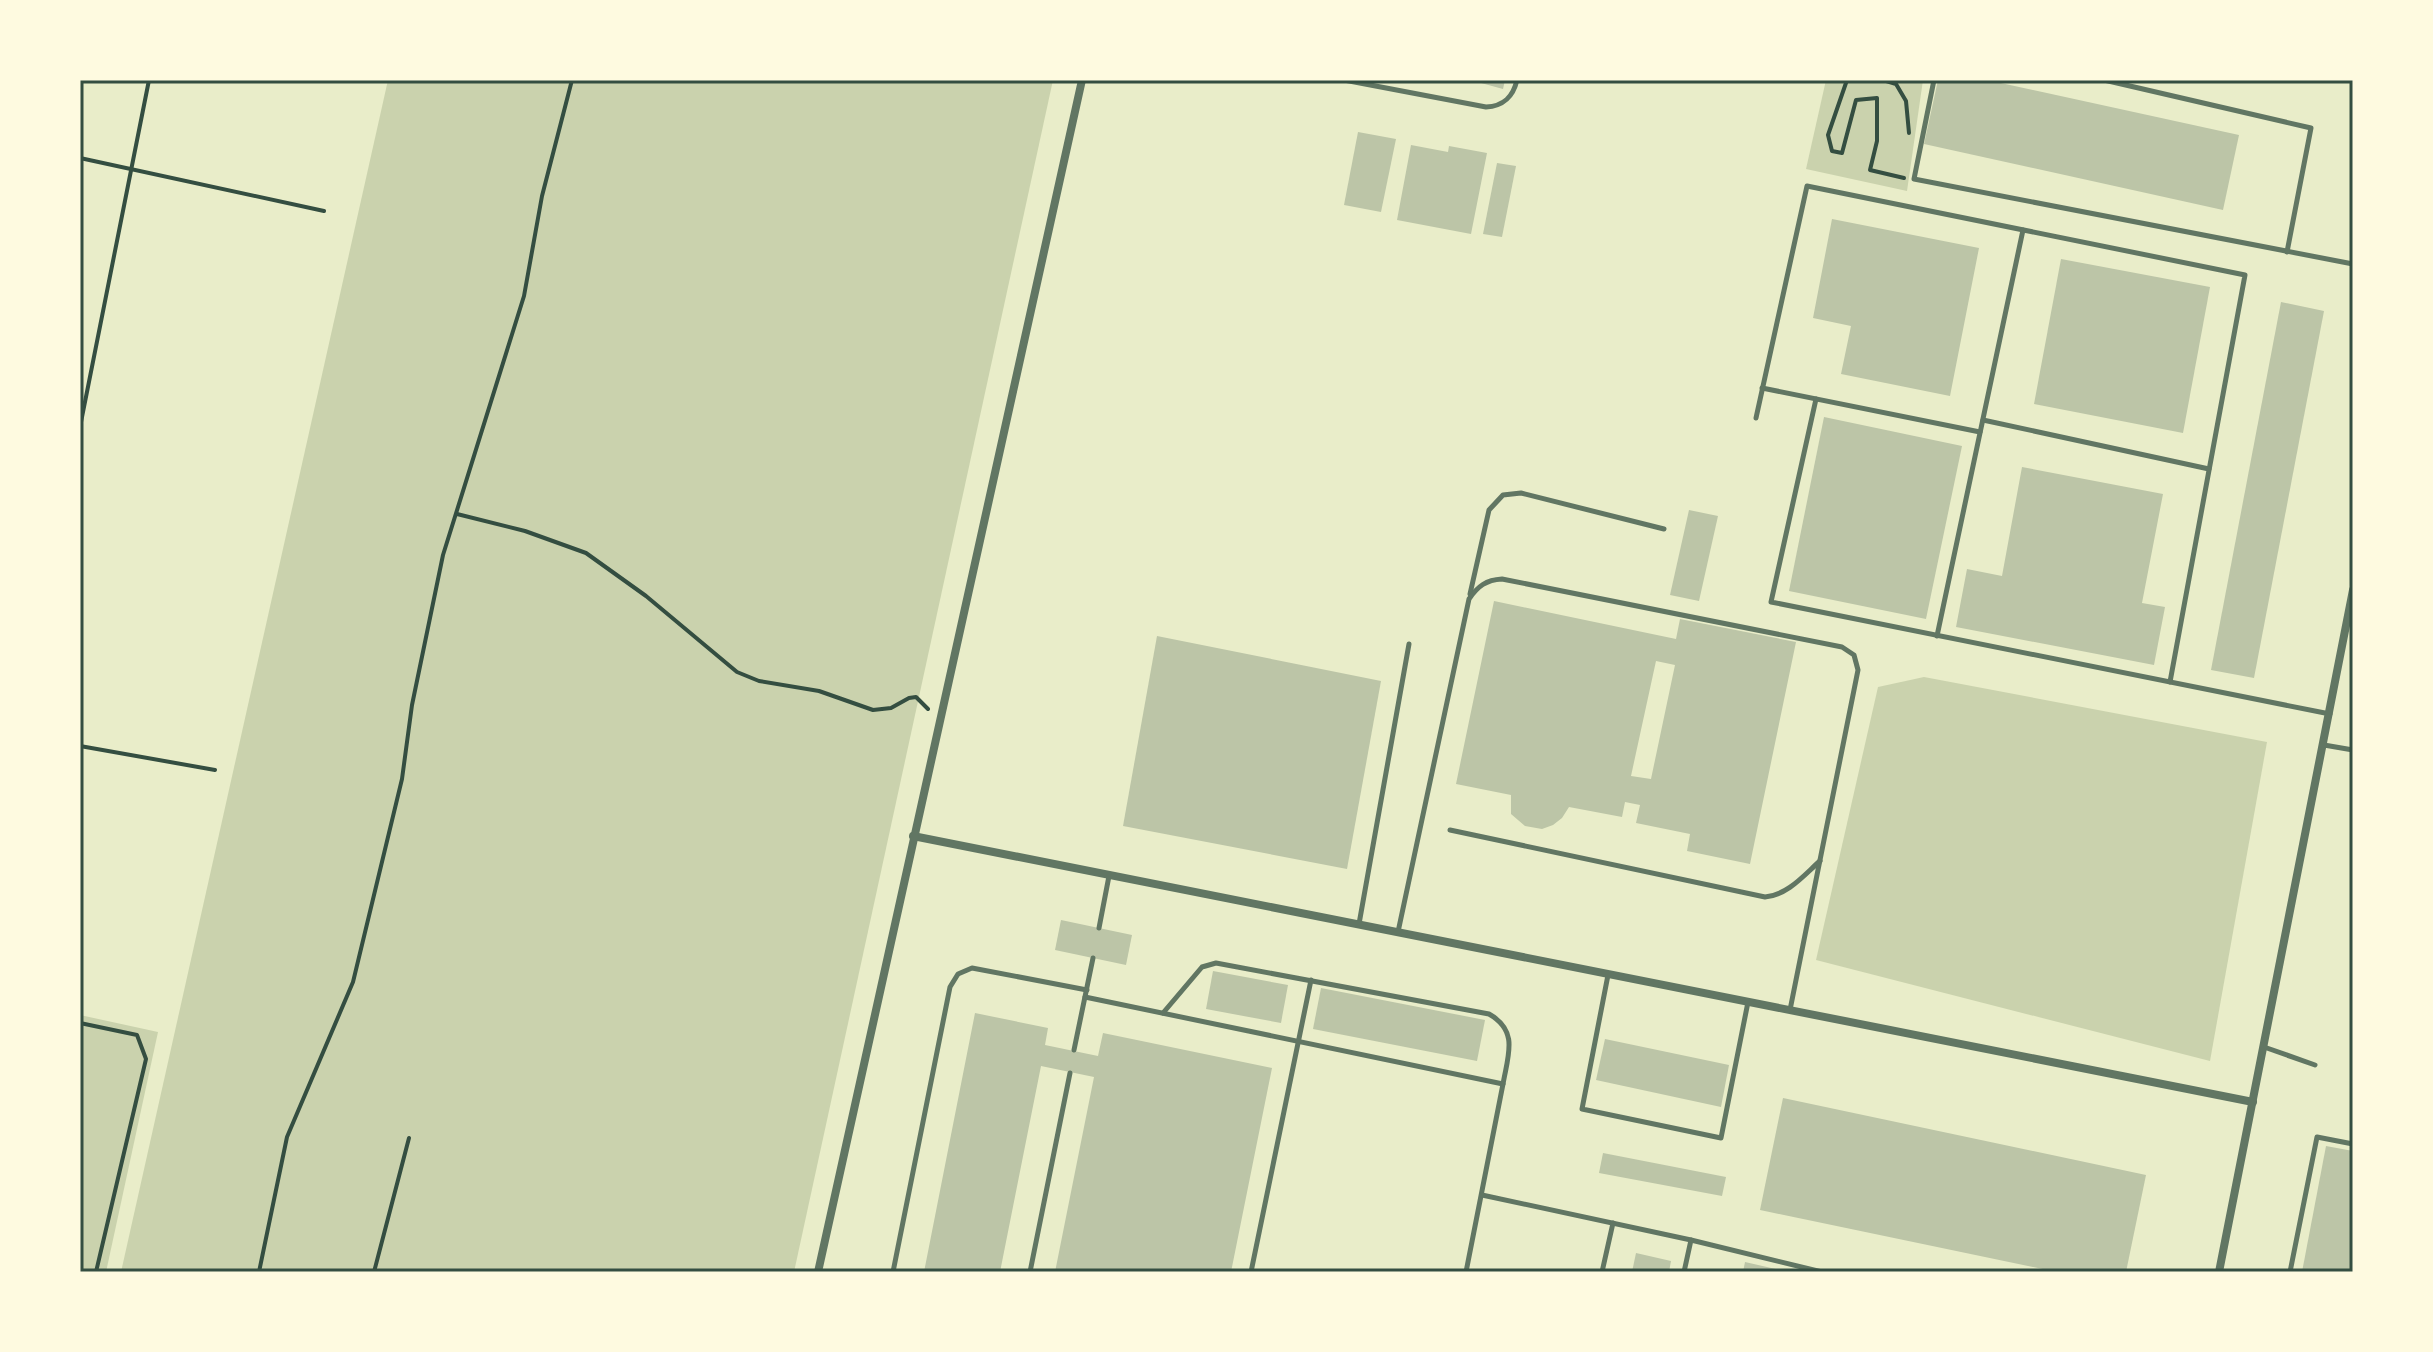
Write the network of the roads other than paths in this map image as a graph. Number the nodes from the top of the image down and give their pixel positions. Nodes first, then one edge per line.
1 (1082, 80) edge
2 (1344, 80) edge
3 (1517, 80) edge
4 (1934, 80) edge
5 (2104, 80) edge
6 (2023, 230) junction
7 (2287, 252) junction
8 (2353, 264) edge
9 (1762, 388) junction
10 (1816, 399) junction
11 (1756, 418) dead end
12 (1983, 420) junction
13 (1980, 432) junction
14 (2209, 469) junction
15 (1664, 529) dead end
16 (2353, 590) edge
17 (1469, 599) junction
18 (1937, 636) junction
19 (1409, 644) dead end
20 (2170, 682) junction
21 (2330, 714) junction
22 (2324, 745) junction
23 (2353, 750) edge
24 (1450, 830) dead end
25 (913, 836) junction
26 (1821, 860) junction
27 (1110, 875) junction
28 (1359, 924) junction
29 (1099, 928) dead end
30 (1398, 932) junction
31 (1093, 958) dead end
32 (1609, 974) junction
33 (1311, 980) junction
34 (1086, 994) junction
35 (1748, 1002) junction
36 (1790, 1010) junction
37 (1163, 1013) junction
38 (1298, 1041) junction
39 (2264, 1047) junction
40 (1074, 1050) dead end
41 (2315, 1065) dead end
42 (1070, 1073) dead end
43 (1503, 1084) junction
44 (2253, 1102) junction
45 (2353, 1144) edge
46 (1482, 1195) junction
47 (1613, 1223) junction
48 (1691, 1240) junction
49 (818, 1272) edge
50 (893, 1272) edge
51 (1030, 1272) edge
52 (1251, 1272) edge
53 (1466, 1272) edge
54 (1602, 1272) edge
55 (1684, 1272) edge
56 (1822, 1272) edge
57 (2219, 1272) edge
58 (2290, 1272) edge

1 - 25 street
2 - 3 lane
4 - 7 lane
5 - 7 lane
6 - 9 lane
6 - 12 lane
6 - 14 lane
7 - 8 lane
9 - 10 lane
9 - 11 lane
10 - 13 lane
10 - 18 lane
12 - 13 lane
12 - 14 lane
13 - 18 lane
14 - 20 lane
15 - 17 lane
16 - 21 street
17 - 26 lane
17 - 30 lane
18 - 20 lane
19 - 28 lane
20 - 21 lane
21 - 22 street
22 - 23 lane
22 - 39 street
24 - 26 lane
25 - 27 street
25 - 49 street
26 - 36 lane
27 - 28 street
27 - 29 lane
28 - 30 street
30 - 32 street
31 - 34 lane
32 - 35 street
32 - 35 lane
33 - 37 lane
33 - 38 lane
33 - 43 lane
34 - 37 lane
34 - 40 lane
34 - 50 lane
35 - 36 street
36 - 44 street
37 - 38 lane
38 - 43 lane
38 - 52 lane
39 - 41 lane
39 - 44 street
42 - 51 lane
43 - 46 lane
44 - 57 street
45 - 58 lane
46 - 47 lane
46 - 53 lane
47 - 48 lane
47 - 54 lane
48 - 55 lane
48 - 56 lane

